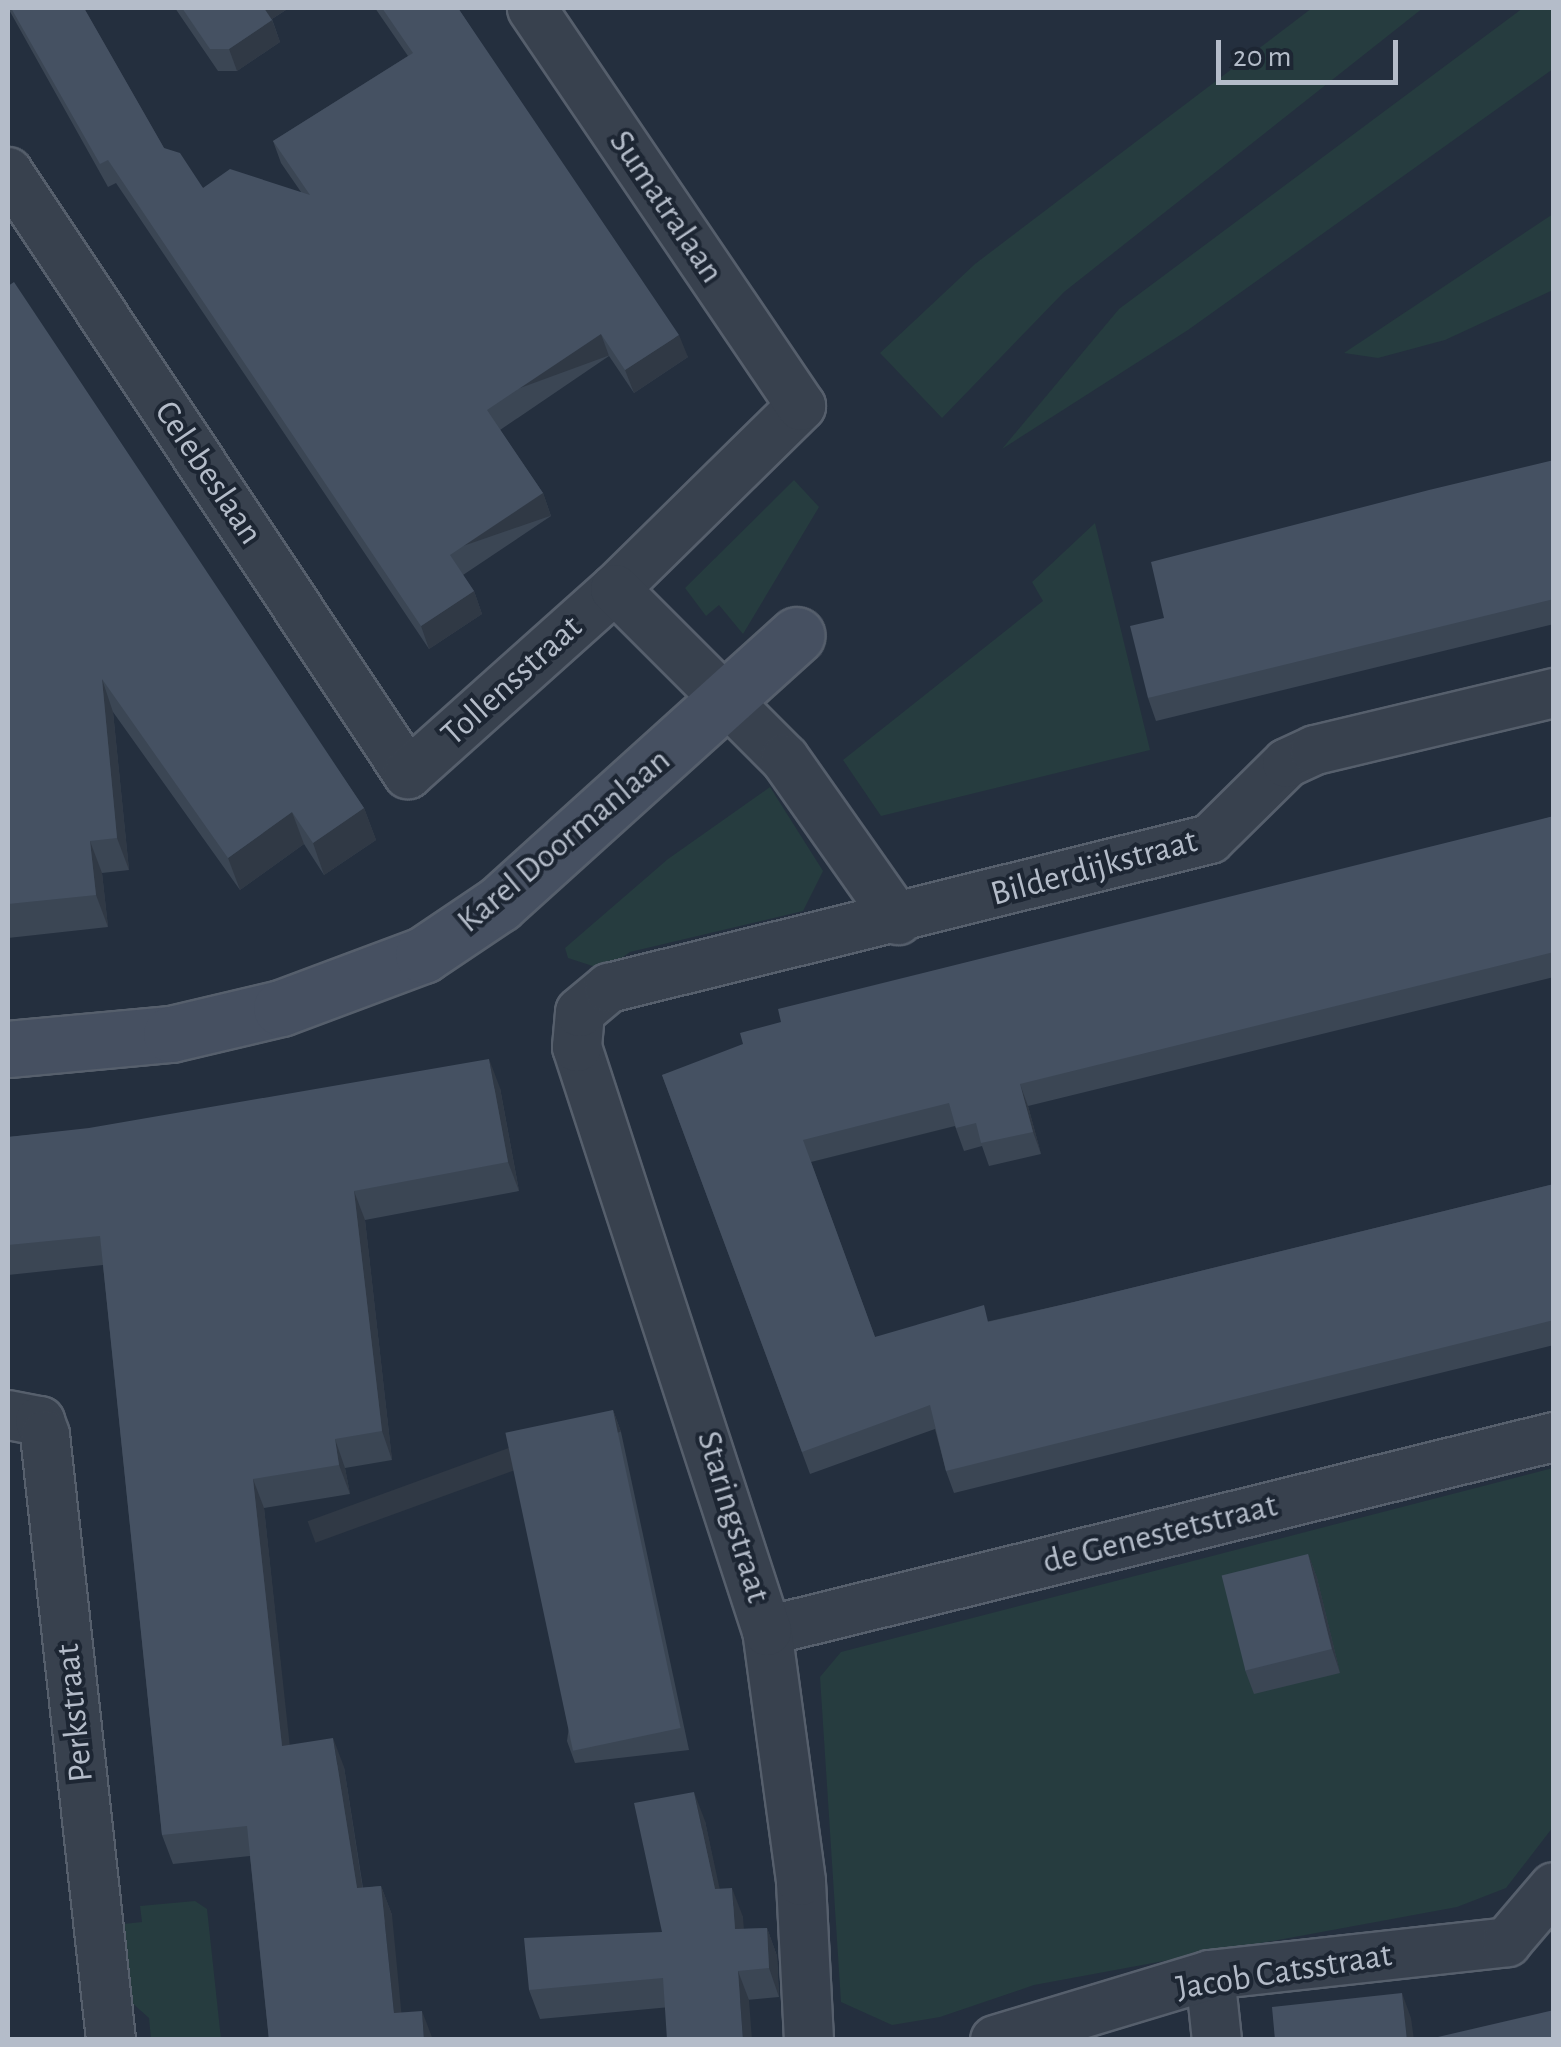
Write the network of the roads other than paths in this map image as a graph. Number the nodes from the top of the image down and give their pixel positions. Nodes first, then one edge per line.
1 (532, 8) edge
2 (8, 172) edge
3 (800, 406) joint
4 (616, 590) junction
5 (797, 636) dead end
6 (1554, 693) edge
7 (726, 700) junction
8 (408, 774) joint
9 (898, 920) junction
10 (580, 1012) joint
11 (8, 1049) edge
12 (8, 1415) edge
13 (1554, 1438) edge
14 (767, 1630) junction
15 (1554, 1887) edge
16 (1210, 1976) junction
17 (111, 2040) edge
18 (809, 2040) edge
19 (995, 2040) edge
20 (1217, 2040) edge

1 - 3 street, Sumatralaan
2 - 8 street, Celebeslaan
3 - 4 street, Tollensstraat
4 - 7 street, Tollensstraat
4 - 8 street, Tollensstraat
5 - 7 street, Karel Doormanlaan
6 - 9 street, Bilderdijkstraat
7 - 9 street
7 - 11 street, Karel Doormanlaan
9 - 10 street, Bilderdijkstraat
10 - 14 street, Staringstraat
12 - 17 street, Perkstraat
13 - 14 street, de Genestetstraat
14 - 18 street, Staringstraat
15 - 16 street, Jacob Catsstraat
16 - 19 street, Jacob Catsstraat
16 - 20 street

